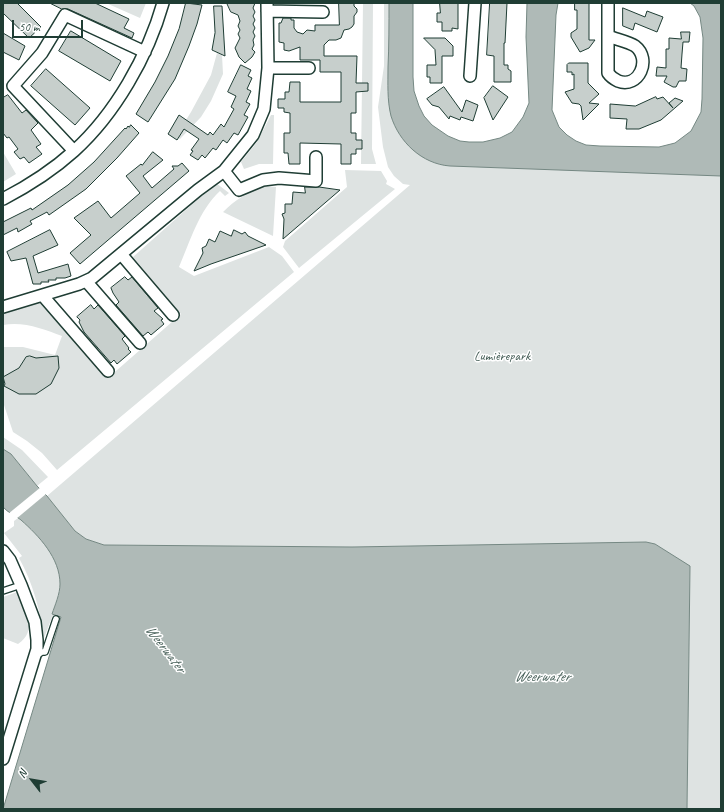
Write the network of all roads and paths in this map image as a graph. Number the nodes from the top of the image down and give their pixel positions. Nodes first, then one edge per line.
1 (163, 3) edge
2 (475, 3) edge
3 (608, 3) edge
4 (267, 7) edge
5 (323, 12) dead end
6 (608, 36) dead end
7 (145, 52) junction
8 (268, 68) junction
9 (309, 68) dead end
10 (470, 76) dead end
11 (74, 151) junction
12 (316, 158) dead end
13 (224, 171) junction
14 (3, 199) edge
15 (121, 254) junction
16 (86, 281) junction
17 (43, 296) junction
18 (3, 307) edge
19 (173, 315) dead end
20 (140, 343) dead end
21 (108, 371) dead end
22 (3, 551) edge
23 (21, 585) junction
24 (3, 591) edge
25 (56, 618) dead end
26 (34, 657) junction
27 (3, 759) edge

1 - 7 street
2 - 10 street
3 - 6 street
4 - 5 street
4 - 8 street
7 - 11 street
7 - 11 street
8 - 9 street
8 - 13 street
11 - 14 street
12 - 13 street
13 - 15 street
15 - 16 street
15 - 19 street
16 - 17 street
16 - 20 street
17 - 18 street
17 - 21 street
22 - 23 street
23 - 24 lane
23 - 26 street
25 - 26 lane
26 - 27 street

